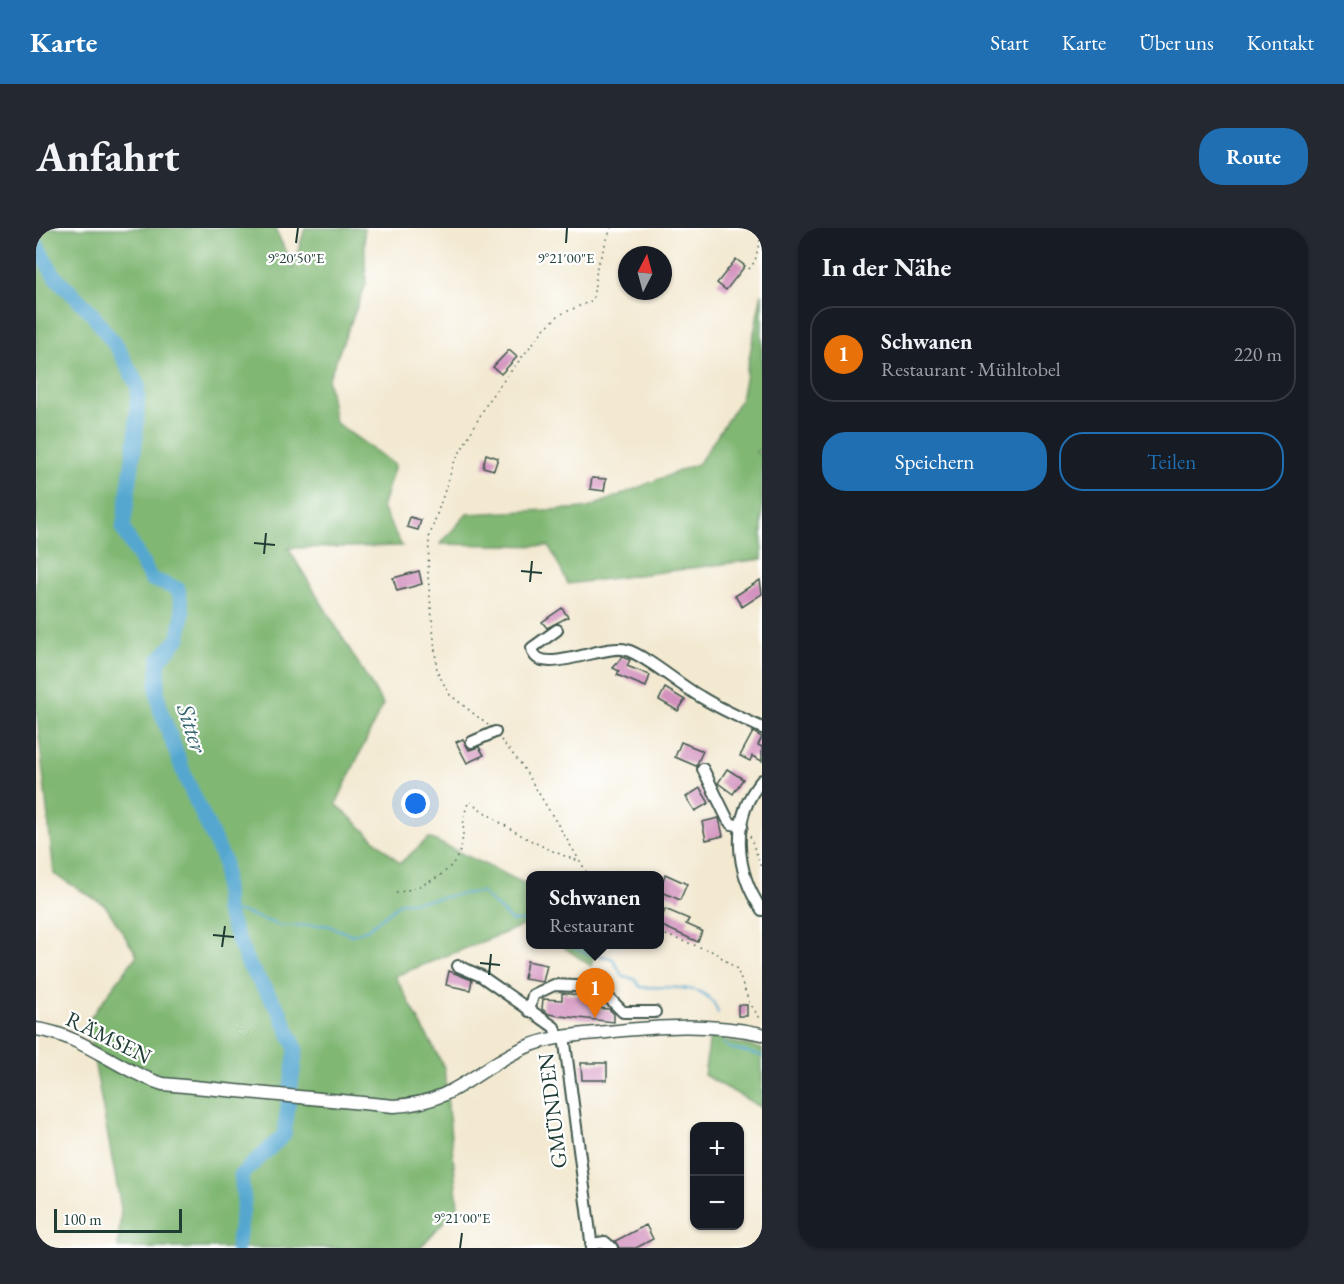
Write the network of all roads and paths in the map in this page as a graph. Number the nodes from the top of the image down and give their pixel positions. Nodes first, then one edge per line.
1 (611, 228) edge
2 (762, 231) edge
3 (750, 269) dead end
4 (557, 630) dead end
5 (762, 728) edge
6 (495, 732) junction
7 (472, 742) dead end
8 (704, 769) dead end
9 (762, 780) edge
10 (745, 829) junction
11 (579, 861) junction
12 (762, 869) edge
13 (586, 871) edge
14 (396, 893) dead end
15 (762, 910) edge
16 (664, 934) edge
17 (458, 966) dead end
18 (529, 1011) junction
19 (655, 1012) dead end
20 (762, 1021) edge
21 (36, 1029) edge
22 (762, 1034) edge
23 (561, 1037) junction
24 (405, 1106) joint
25 (591, 1246) edge
26 (612, 1248) edge

1 - 6 path
2 - 3 path
4 - 5 street
6 - 7 street
6 - 11 path
8 - 10 street
9 - 10 street
10 - 12 path
10 - 15 street
11 - 13 path
11 - 14 path
16 - 20 path
17 - 18 street
18 - 19 street
18 - 23 street
21 - 24 main road, RÄMSEN
22 - 23 main road
23 - 24 main road, GMÜNDEN
23 - 25 street, GMÜNDEN
25 - 26 street

